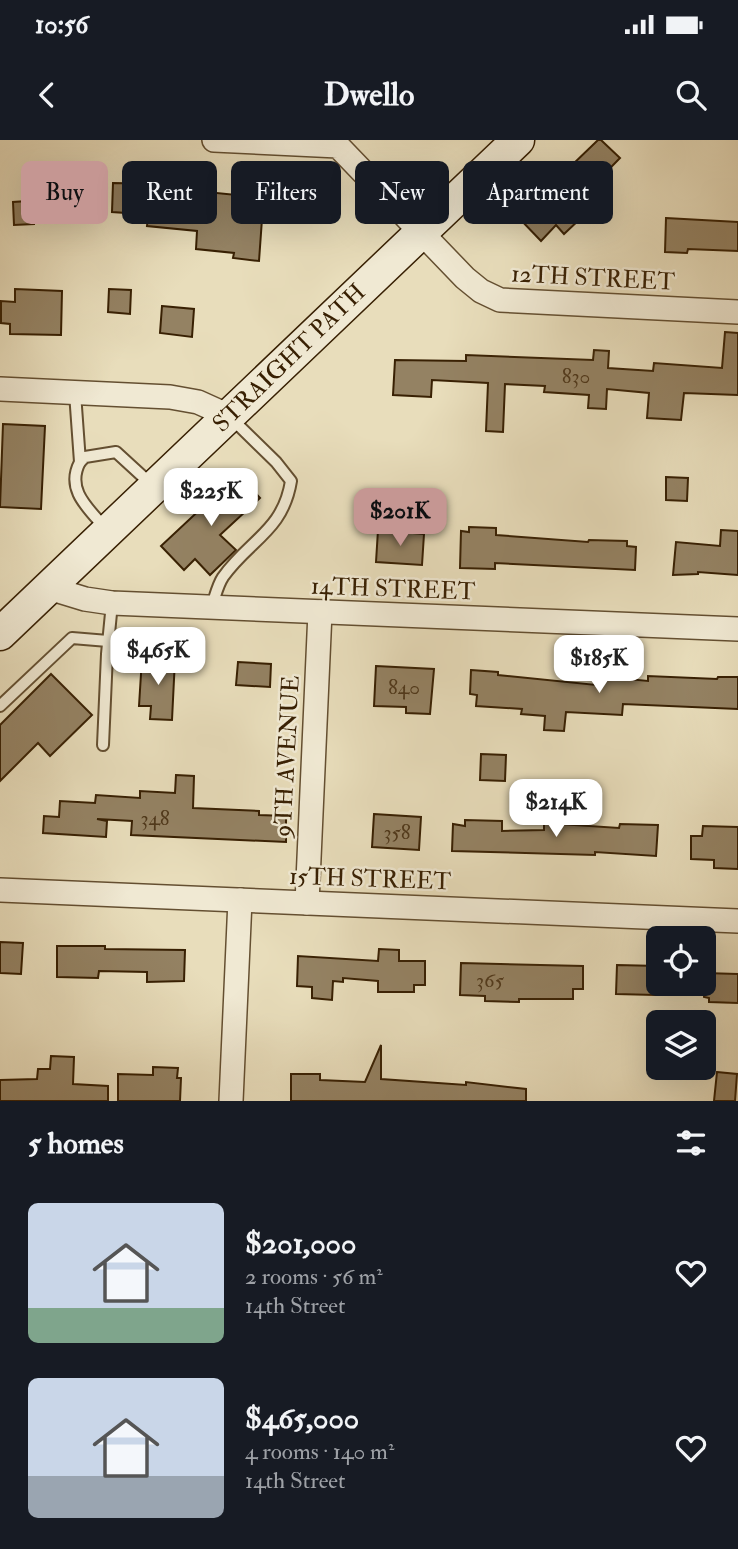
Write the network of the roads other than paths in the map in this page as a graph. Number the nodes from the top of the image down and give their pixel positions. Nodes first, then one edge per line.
1 (214, 140) edge
2 (518, 140) edge
3 (338, 143) edge
4 (421, 232) junction
5 (738, 312) edge
6 (0, 389) edge
7 (75, 393) junction
8 (229, 416) junction
9 (80, 461) junction
10 (154, 487) junction
11 (108, 531) junction
12 (48, 588) junction
13 (112, 603) junction
14 (211, 608) junction
15 (320, 612) junction
16 (738, 629) edge
17 (0, 634) edge
18 (108, 641) junction
19 (0, 706) edge
20 (103, 745) dead end
21 (0, 890) edge
22 (240, 900) junction
23 (307, 903) junction
24 (738, 921) edge
25 (231, 1101) edge

1 - 3 street, 12TH STREET
2 - 4 main road, STRAIGHT PATH
3 - 4 street, 12TH STREET
4 - 5 street, 12TH STREET
4 - 8 main road, STRAIGHT PATH
6 - 7 street
7 - 8 street
7 - 9 lane
8 - 10 main road, STRAIGHT PATH
8 - 14 lane
9 - 10 lane
9 - 11 lane
10 - 11 main road, STRAIGHT PATH
11 - 12 main road, STRAIGHT PATH
12 - 13 street, 14TH STREET
12 - 17 main road, STRAIGHT PATH
13 - 14 street, 14TH STREET
13 - 18 lane
14 - 15 street, 14TH STREET
15 - 16 street, 14TH STREET
15 - 23 street, 9TH AVENUE
18 - 19 lane
18 - 20 lane
21 - 22 street, 15TH STREET
22 - 23 street, 15TH STREET
22 - 25 street
23 - 24 street, 15TH STREET

